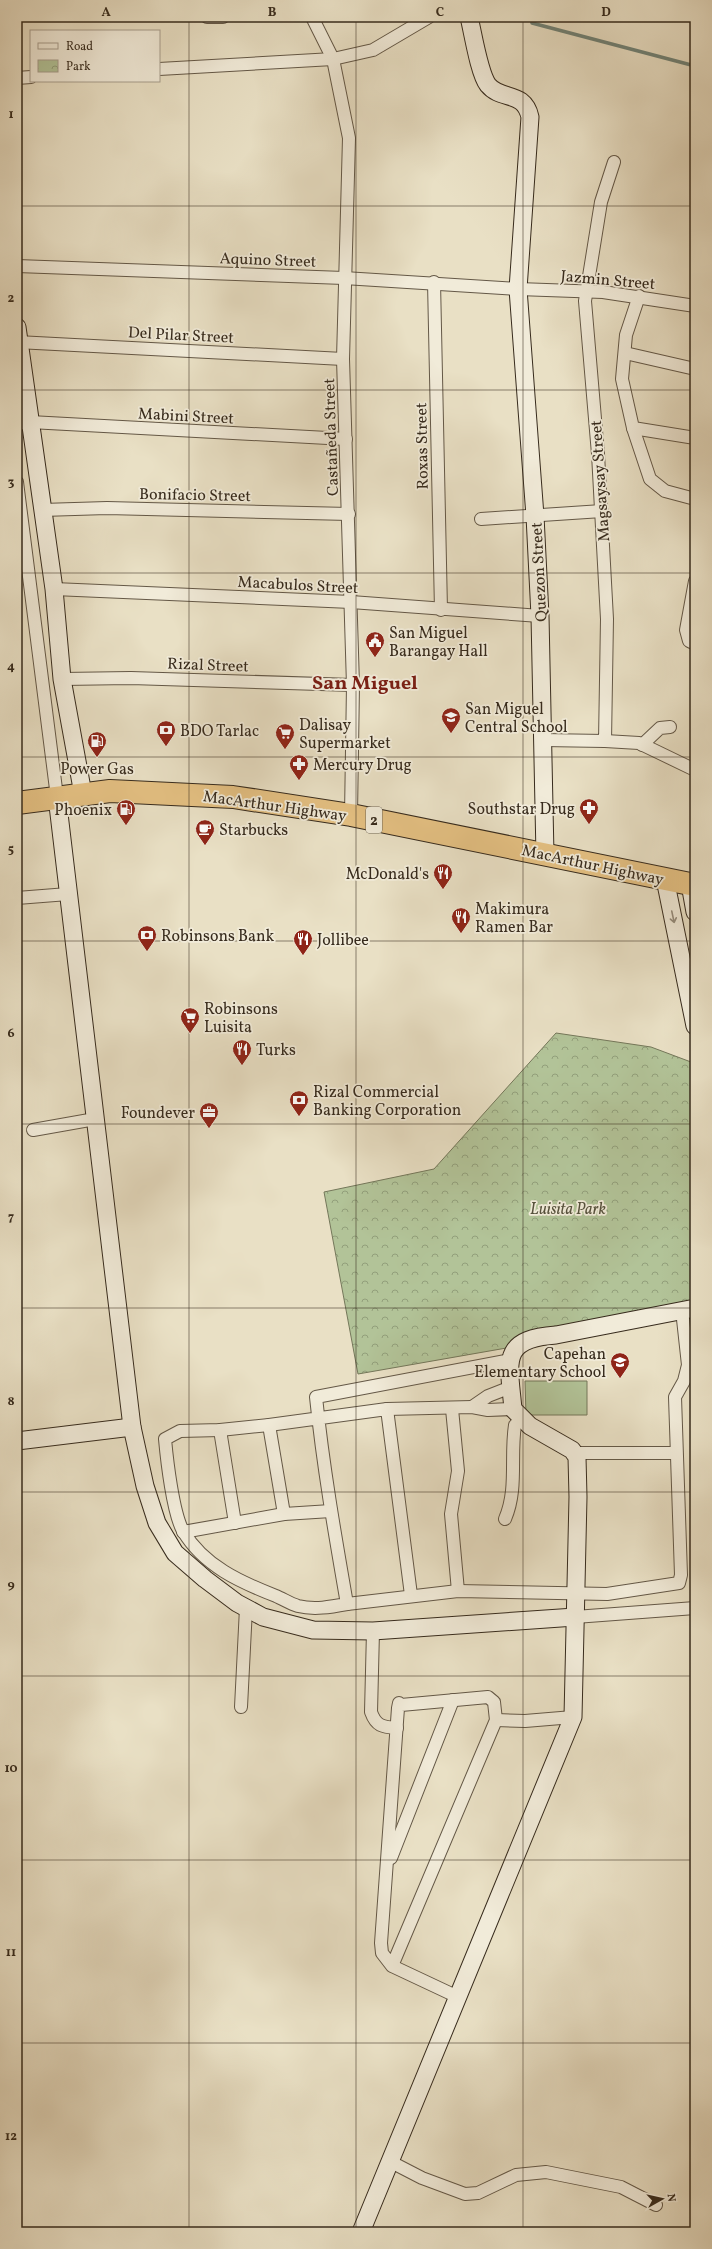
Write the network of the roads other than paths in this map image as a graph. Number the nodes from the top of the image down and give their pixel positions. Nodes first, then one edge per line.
1 (207, 17) edge
2 (223, 17) edge
3 (312, 17) edge
4 (429, 17) edge
5 (469, 17) edge
6 (333, 60) junction
7 (160, 69) edge
8 (30, 77) edge
9 (17, 78) edge
10 (614, 162) dead end
11 (17, 266) edge
12 (344, 278) junction
13 (434, 282) junction
14 (518, 289) junction
15 (586, 292) junction
16 (639, 296) junction
17 (695, 306) edge
18 (18, 337) edge
19 (625, 353) junction
20 (343, 359) junction
21 (695, 369) edge
22 (24, 423) edge
23 (633, 428) junction
24 (695, 438) edge
25 (346, 439) junction
26 (17, 482) edge
27 (695, 499) edge
28 (602, 511) junction
29 (349, 514) junction
30 (535, 516) junction
31 (481, 519) dead end
32 (34, 521) junction
33 (695, 581) edge
34 (54, 589) junction
35 (351, 602) junction
36 (441, 610) junction
37 (540, 616) junction
38 (692, 643) edge
39 (62, 679) junction
40 (353, 685) junction
41 (670, 727) dead end
42 (543, 740) junction
43 (605, 741) junction
44 (642, 744) junction
45 (695, 770) edge
46 (70, 795) junction
47 (17, 803) edge
48 (351, 815) junction
49 (545, 855) junction
50 (665, 879) junction
51 (693, 884) edge
52 (68, 894) junction
53 (17, 898) edge
54 (695, 912) edge
55 (695, 1026) edge
56 (95, 1119) junction
57 (32, 1130) dead end
58 (688, 1309) edge
59 (511, 1360) junction
60 (511, 1387) junction
61 (472, 1407) junction
62 (452, 1408) junction
63 (388, 1409) junction
64 (517, 1414) junction
65 (318, 1419) junction
66 (269, 1425) junction
67 (132, 1427) junction
68 (220, 1430) junction
69 (17, 1441) edge
70 (575, 1453) junction
71 (676, 1453) junction
72 (331, 1511) junction
73 (284, 1514) junction
74 (505, 1519) dead end
75 (235, 1523) junction
76 (183, 1532) junction
77 (458, 1591) junction
78 (577, 1594) junction
79 (411, 1595) junction
80 (347, 1604) junction
81 (246, 1608) junction
82 (695, 1608) edge
83 (575, 1617) junction
84 (373, 1631) junction
85 (453, 1700) junction
86 (241, 1707) dead end
87 (573, 1717) junction
88 (496, 1720) junction
89 (397, 1728) junction
90 (386, 1870) junction
91 (392, 1966) junction
92 (458, 1997) junction
93 (391, 2162) junction
94 (656, 2205) dead end
95 (361, 2232) edge

1 - 2 street
3 - 6 street, Castañeda Street
4 - 6 street
5 - 14 street
6 - 7 street
6 - 12 street, Castañeda Street
8 - 9 street
10 - 15 street, Magsaysay Street
11 - 12 street, Aquino Street
12 - 13 street, Aquino Street
12 - 20 street, Castañeda Street
13 - 14 street, Aquino Street
13 - 36 street, Roxas Street
14 - 15 street, Jazmin Street
14 - 30 street, Quezon Street
15 - 16 street, Jazmin Street
15 - 28 street, Magsaysay Street
16 - 17 street, Jazmin Street
16 - 19 street
18 - 20 street, Del Pilar Street
18 - 22 street
19 - 21 street
19 - 23 street
20 - 25 street, Castañeda Street
22 - 25 street, Mabini Street
22 - 32 street
23 - 24 street
23 - 27 street
25 - 29 street, Castañeda Street
26 - 32 street
28 - 30 street
28 - 43 street, Magsaysay Street
29 - 32 street, Bonifacio Street
29 - 35 street, Castañeda Street
30 - 31 street
30 - 37 street, Quezon Street
32 - 34 street
32 - 46 street
33 - 38 street
34 - 35 street, Macabulos Street
34 - 39 street
35 - 36 street, Macabulos Street
35 - 40 street, Castañeda Street
36 - 37 street, Macabulos Street
37 - 42 street, Quezon Street
39 - 40 street, Rizal Street
39 - 46 street
40 - 48 street, Castañeda Street
41 - 44 street
42 - 43 street
42 - 49 street, Quezon Street
43 - 44 street
44 - 45 street
46 - 47 highway, MacArthur Highway / 2
46 - 48 highway, MacArthur Highway / 2
46 - 52 street
48 - 49 highway, MacArthur Highway / 2
49 - 50 highway, MacArthur Highway / 2
50 - 51 highway, MacArthur Highway / 2
50 -> 55 street
51 - 54 street
52 - 53 street
52 - 56 street
56 - 57 street
56 - 67 street
58 - 59 street
58 - 71 street
59 - 60 street
59 - 65 street
60 - 61 street
60 - 64 street
61 - 62 street
61 - 64 street
62 - 63 street
62 - 77 street
63 - 65 street
63 - 79 street
64 - 70 street
64 - 74 street
65 - 66 street
65 - 72 street
66 - 68 street
66 - 73 street
67 - 69 street
67 - 81 street
68 - 75 street
68 - 76 street
70 - 71 street
70 - 78 street
71 - 78 street
72 - 73 street
72 - 80 street
73 - 75 street
75 - 76 street
76 - 80 street
77 - 78 street
77 - 79 street
78 - 83 street
79 - 80 street
81 - 84 street
81 - 86 street
82 - 83 street
83 - 84 street
83 - 87 street
84 - 89 street
85 - 88 street
85 - 89 street
85 - 90 street
87 - 88 street
87 - 92 street
88 - 91 street
89 - 90 street
90 - 91 street
91 - 92 street
92 - 93 street
93 - 94 street
93 - 95 street

